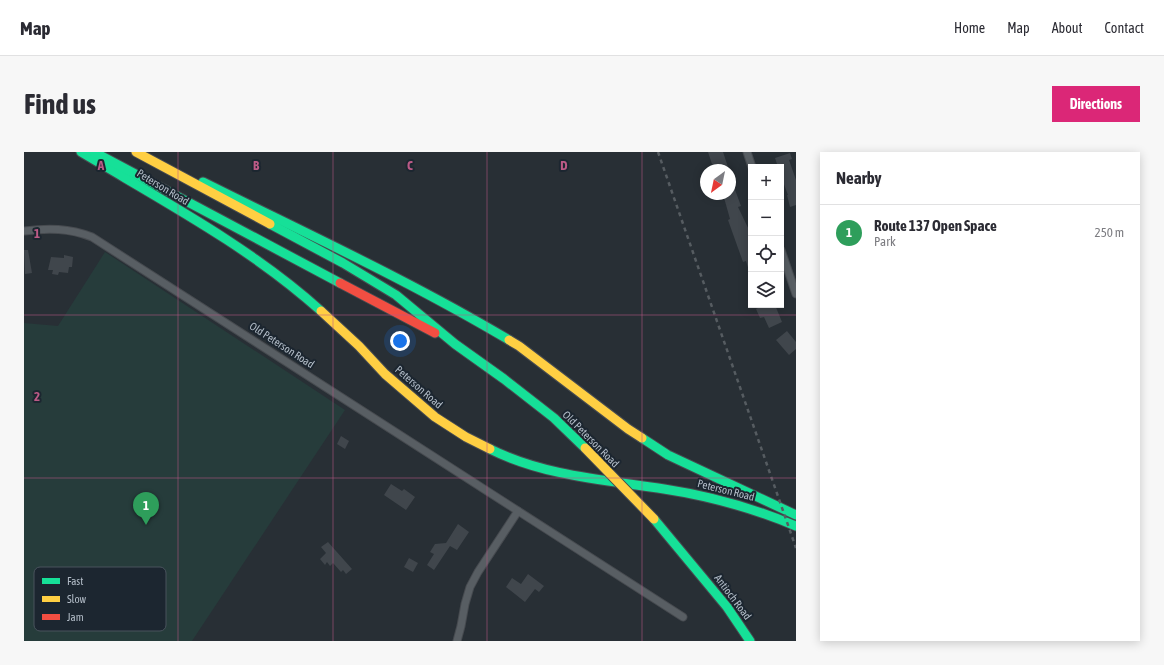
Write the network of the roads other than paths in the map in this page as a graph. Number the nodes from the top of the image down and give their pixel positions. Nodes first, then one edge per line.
1 (81, 152) edge
2 (94, 152) edge
3 (136, 152) edge
4 (140, 152) edge
5 (747, 152) edge
6 (751, 164) edge
7 (24, 231) edge
8 (784, 259) edge
9 (796, 294) edge
10 (455, 344) junction
11 (518, 511) junction
12 (796, 515) edge
13 (796, 526) edge
14 (695, 567) joint
15 (682, 617) dead end
16 (457, 641) edge
17 (750, 641) edge

1 - 13 main road, Peterson Road
2 - 10 main road, Peterson Road
3 - 10 main road, Peterson Road
4 - 12 main road, Peterson Road
5 - 6 street
7 - 11 street, Old Peterson Road
8 - 9 street
10 - 14 main road, Old Peterson Road, bridge
11 - 15 street
11 - 16 street
14 - 17 main road, Antioch Road

